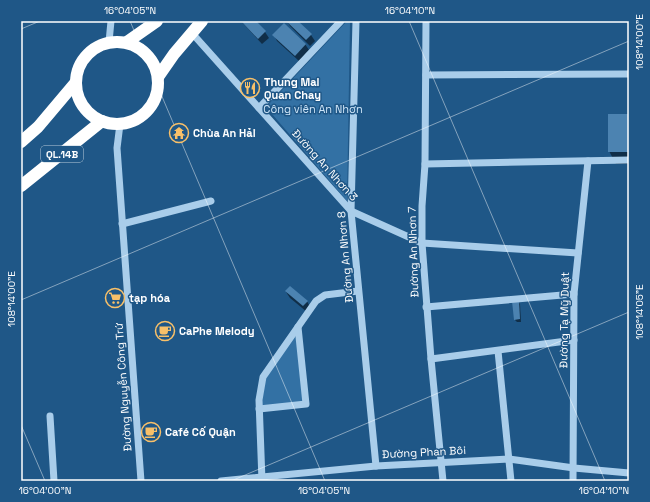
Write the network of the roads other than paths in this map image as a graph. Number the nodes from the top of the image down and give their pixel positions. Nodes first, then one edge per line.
1 (111, 21) edge
2 (157, 21) edge
3 (202, 21) edge
4 (341, 21) edge
5 (356, 21) edge
6 (426, 21) edge
7 (191, 32) junction
8 (109, 42) junction
9 (127, 42) junction
10 (629, 74) edge
11 (426, 75) junction
12 (158, 77) junction
13 (76, 82) junction
14 (259, 108) junction
15 (102, 121) junction
16 (120, 124) junction
17 (21, 142) edge
18 (629, 160) edge
19 (588, 161) junction
20 (425, 164) junction
21 (21, 186) edge
22 (211, 201) dead end
23 (351, 211) junction
24 (122, 224) junction
25 (422, 243) junction
26 (578, 253) junction
27 (358, 291) junction
28 (574, 294) junction
29 (426, 307) junction
30 (298, 327) junction
31 (574, 340) junction
32 (498, 350) junction
33 (431, 359) junction
34 (259, 409) junction
35 (50, 416) dead end
36 (509, 459) junction
37 (441, 462) junction
38 (376, 466) junction
39 (574, 468) junction
40 (629, 473) edge
41 (262, 479) edge
42 (54, 481) edge
43 (141, 481) edge
44 (221, 481) edge
45 (443, 481) edge
46 (511, 481) edge
47 (573, 481) edge

1 - 8 street
2 - 9 highway
3 - 7 highway
4 - 14 street
5 - 23 street, Đường An Nhơn 8
6 - 11 street, Đường An Nhơn 7
7 - 12 highway
7 - 14 street, Đường An Nhơn 3
8 - 9 highway
8 - 13 highway
9 - 12 highway
10 - 11 street
11 - 20 street, Đường An Nhơn 7
12 - 16 highway
13 - 15 highway
13 - 17 highway, QL.14B
14 - 23 street, Đường An Nhơn 3
15 - 16 highway
15 - 21 highway, QL.14B
16 - 24 street, Đường Nguyễn Công Trứ
18 - 19 street
19 - 20 street
19 - 26 street, Đường Tạ Mỹ Duật
20 - 25 street, Đường An Nhơn 7
22 - 24 street
23 - 25 street, Đường An Nhơn 3
23 - 27 street, Đường An Nhơn 8
24 - 43 street, Đường Nguyễn Công Trứ
25 - 26 street, Đường An Nhơn 3
25 - 29 street, Đường An Nhơn 7
26 - 28 street, Đường Tạ Mỹ Duật
27 - 30 street
27 - 38 street, Đường An Nhơn 8
28 - 29 street
28 - 31 street, Đường Tạ Mỹ Duật
29 - 33 street, Đường An Nhơn 7
30 - 34 street
30 - 34 street
31 - 32 street
31 - 39 street, Đường Tạ Mỹ Duật
32 - 33 street
32 - 36 street
33 - 37 street, Đường An Nhơn 7
34 - 41 street
35 - 42 street
36 - 37 street, Đường Phan Bôi
36 - 39 street, Đường Phan Bôi
36 - 46 street
37 - 38 street, Đường Phan Bôi
37 - 45 street, Đường An Nhơn 7
38 - 41 street, Đường Phan Bôi
39 - 40 street, Đường Phan Bôi
39 - 47 street, Đường Tạ Mỹ Duật
41 - 44 street, Đường Phan Bôi

